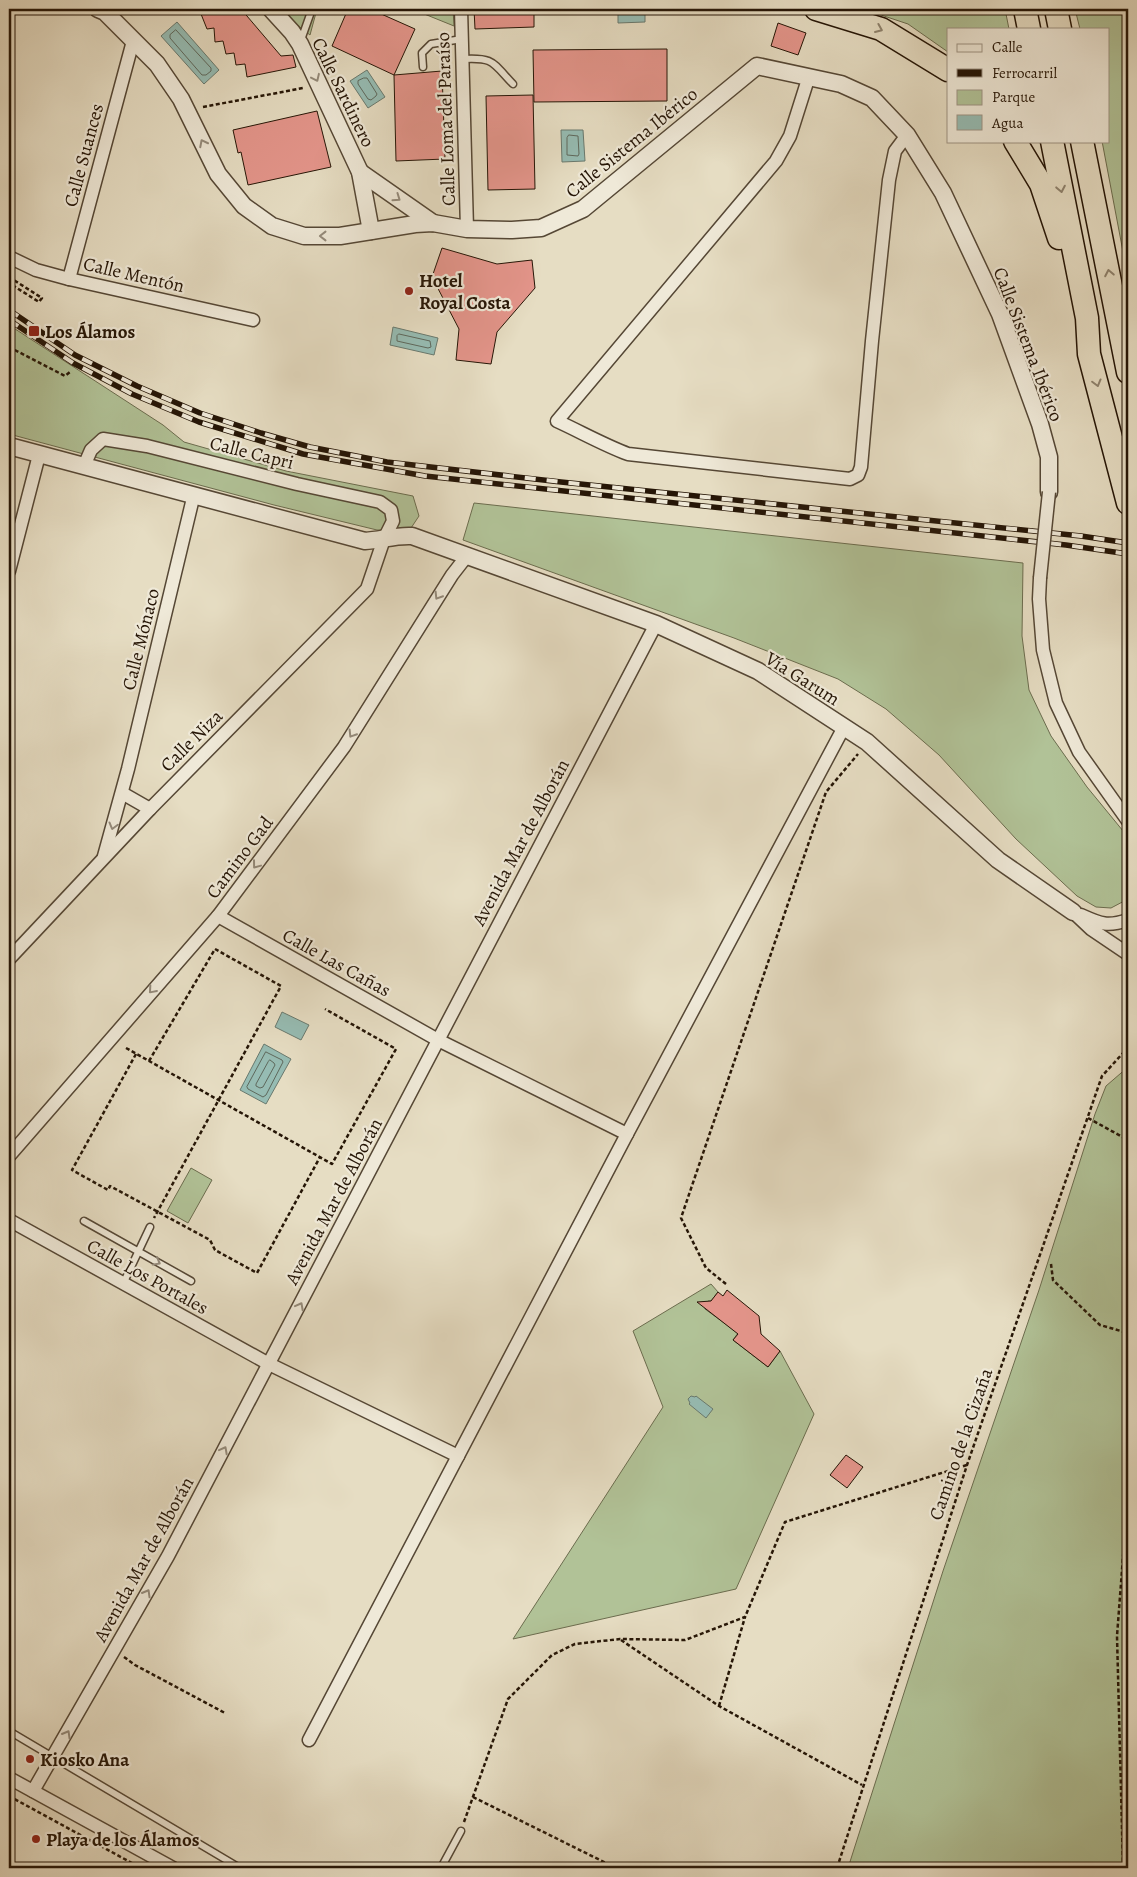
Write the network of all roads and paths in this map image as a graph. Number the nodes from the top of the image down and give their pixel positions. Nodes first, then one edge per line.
1 (98, 9) edge
2 (271, 9) edge
3 (312, 9) edge
4 (461, 9) edge
5 (816, 9) edge
6 (1025, 9) edge
7 (1056, 9) edge
8 (1029, 28) edge
9 (1060, 28) edge
10 (462, 39) junction
11 (133, 41) junction
12 (300, 44) junction
13 (462, 59) junction
14 (423, 67) dead end
15 (947, 69) edge
16 (809, 76) junction
17 (513, 84) dead end
18 (291, 90) dead end
19 (222, 103) dead end
20 (907, 135) junction
21 (1016, 142) edge
22 (1052, 142) edge
23 (1082, 142) edge
24 (360, 172) junction
25 (433, 223) junction
26 (467, 229) junction
27 (371, 231) junction
28 (9, 257) edge
29 (9, 277) edge
30 (69, 279) junction
31 (9, 283) edge
32 (253, 320) dead end
33 (9, 347) edge
34 (1089, 354) junction
35 (70, 372) dead end
36 (1128, 372) edge
37 (9, 446) edge
38 (39, 454) junction
39 (84, 466) junction
40 (1049, 492) joint
41 (194, 494) junction
42 (1128, 503) edge
43 (384, 539) junction
44 (466, 557) junction
45 (9, 571) edge
46 (656, 624) junction
47 (844, 727) junction
48 (868, 742) junction
49 (1104, 785) junction
50 (122, 793) junction
51 (1128, 805) edge
52 (150, 809) junction
53 (1128, 821) edge
54 (104, 858) junction
55 (1073, 912) junction
56 (218, 916) junction
57 (1128, 920) edge
58 (1128, 954) edge
59 (9, 958) edge
60 (325, 1009) dead end
61 (1128, 1039) edge
62 (438, 1040) junction
63 (126, 1048) dead end
64 (136, 1054) junction
65 (150, 1061) junction
66 (219, 1100) junction
67 (1087, 1118) junction
68 (627, 1134) junction
69 (1128, 1140) edge
70 (9, 1156) edge
71 (320, 1157) junction
72 (157, 1212) junction
73 (9, 1220) edge
74 (84, 1221) dead end
75 (150, 1227) joint
76 (138, 1251) junction
77 (1050, 1264) dead end
78 (191, 1281) dead end
79 (123, 1284) junction
80 (726, 1284) dead end
81 (1128, 1333) edge
82 (269, 1364) junction
83 (458, 1456) junction
84 (967, 1465) junction
85 (1128, 1491) edge
86 (745, 1617) junction
87 (620, 1639) junction
88 (123, 1656) dead end
89 (719, 1706) junction
90 (225, 1713) dead end
91 (9, 1731) edge
92 (309, 1740) dead end
93 (54, 1757) junction
94 (9, 1778) edge
95 (863, 1786) junction
96 (33, 1791) junction
97 (9, 1796) edge
98 (473, 1798) junction
99 (461, 1831) joint
100 (141, 1868) edge
101 (173, 1868) edge
102 (240, 1868) edge
103 (441, 1868) edge
104 (616, 1868) edge
105 (838, 1868) edge
106 (1123, 1868) edge

1 - 11 street, Calle Sistema Ibérico
2 - 12 street, Calle Sardinero
3 - 12 lane
4 - 10 street, Calle Loma del Paraíso
5 -> 15 highway
6 - 8 highway
7 - 9 highway
10 - 13 street, Calle Loma del Paraíso
10 - 14 lane
27 -> 11 street, Calle Sistema Ibérico
11 - 30 street, Calle Suances
12 -> 24 street, Calle Sardinero
13 - 17 lane
13 - 26 street, Calle Loma del Paraíso
16 - 20 street, Calle Sistema Ibérico
16 - 20 street
16 - 26 street, Calle Sistema Ibérico
18 - 19 path
20 - 40 street, Calle Sistema Ibérico
21 - 34 highway
22 -> 34 highway
36 -> 23 highway
24 -> 25 street, Calle Sardinero
24 - 27 street, Calle Sardinero
25 - 26 street, Calle Sistema Ibérico
25 - 27 street, Calle Sistema Ibérico
28 - 30 street, Calle Mentón
29 - 31 path
30 - 32 street, Calle Mentón
33 - 35 path
34 -> 42 highway
37 - 38 street
38 - 39 street
38 - 45 street
39 - 41 street
39 - 43 street, Calle Capri
40 - 49 street, bridge
41 - 43 street
41 - 50 street, Calle Mónaco
43 - 44 street
43 - 52 street, Calle Niza
44 - 46 street, Vía Garum
44 -> 56 street, Camino Gad
46 - 47 street, Vía Garum
46 - 62 street, Avenida Mar de Alborán
47 - 48 street, Vía Garum
47 - 68 street
48 - 55 street, Vía Garum
48 - 80 path
49 - 51 street
49 - 53 street
50 - 52 street
50 -> 54 street, Calle Mónaco
52 - 54 street, Calle Niza
54 - 59 street, Calle Niza
55 - 57 street, Vía Garum
55 - 58 street, Vía Garum
56 - 62 street, Calle Las Cañas
56 -> 70 street, Camino Gad
60 - 71 path
61 - 67 path, Camino de la Cizaña
62 - 68 street, Calle Las Cañas
82 -> 62 street, Avenida Mar de Alborán
63 - 64 path
64 - 65 path
64 - 72 path
65 - 66 path
65 - 66 path
66 - 71 path
66 - 72 path
67 - 69 path
67 - 84 path, Camino de la Cizaña
68 - 83 street
71 - 72 path
72 - 75 path
73 - 79 street, Calle Los Portales
74 - 76 lane
75 - 76 lane
76 -> 78 lane
76 - 79 lane
77 - 81 path
79 - 82 street, Calle Los Portales
82 - 83 street, Calle Los Portales
93 -> 82 street, Avenida Mar de Alborán
83 - 92 street
84 - 86 path
84 - 95 path, Camino de la Cizaña
85 - 106 path
86 - 87 path
86 - 89 path
87 - 89 path
87 - 98 path
88 - 90 path
89 - 95 path
91 - 93 lane
93 - 96 street, Avenida Mar de Alborán
93 - 102 lane
94 - 96 street
95 - 105 path, Camino de la Cizaña
96 - 101 street
97 - 100 path
98 - 99 path
98 - 104 path
99 - 103 lane

